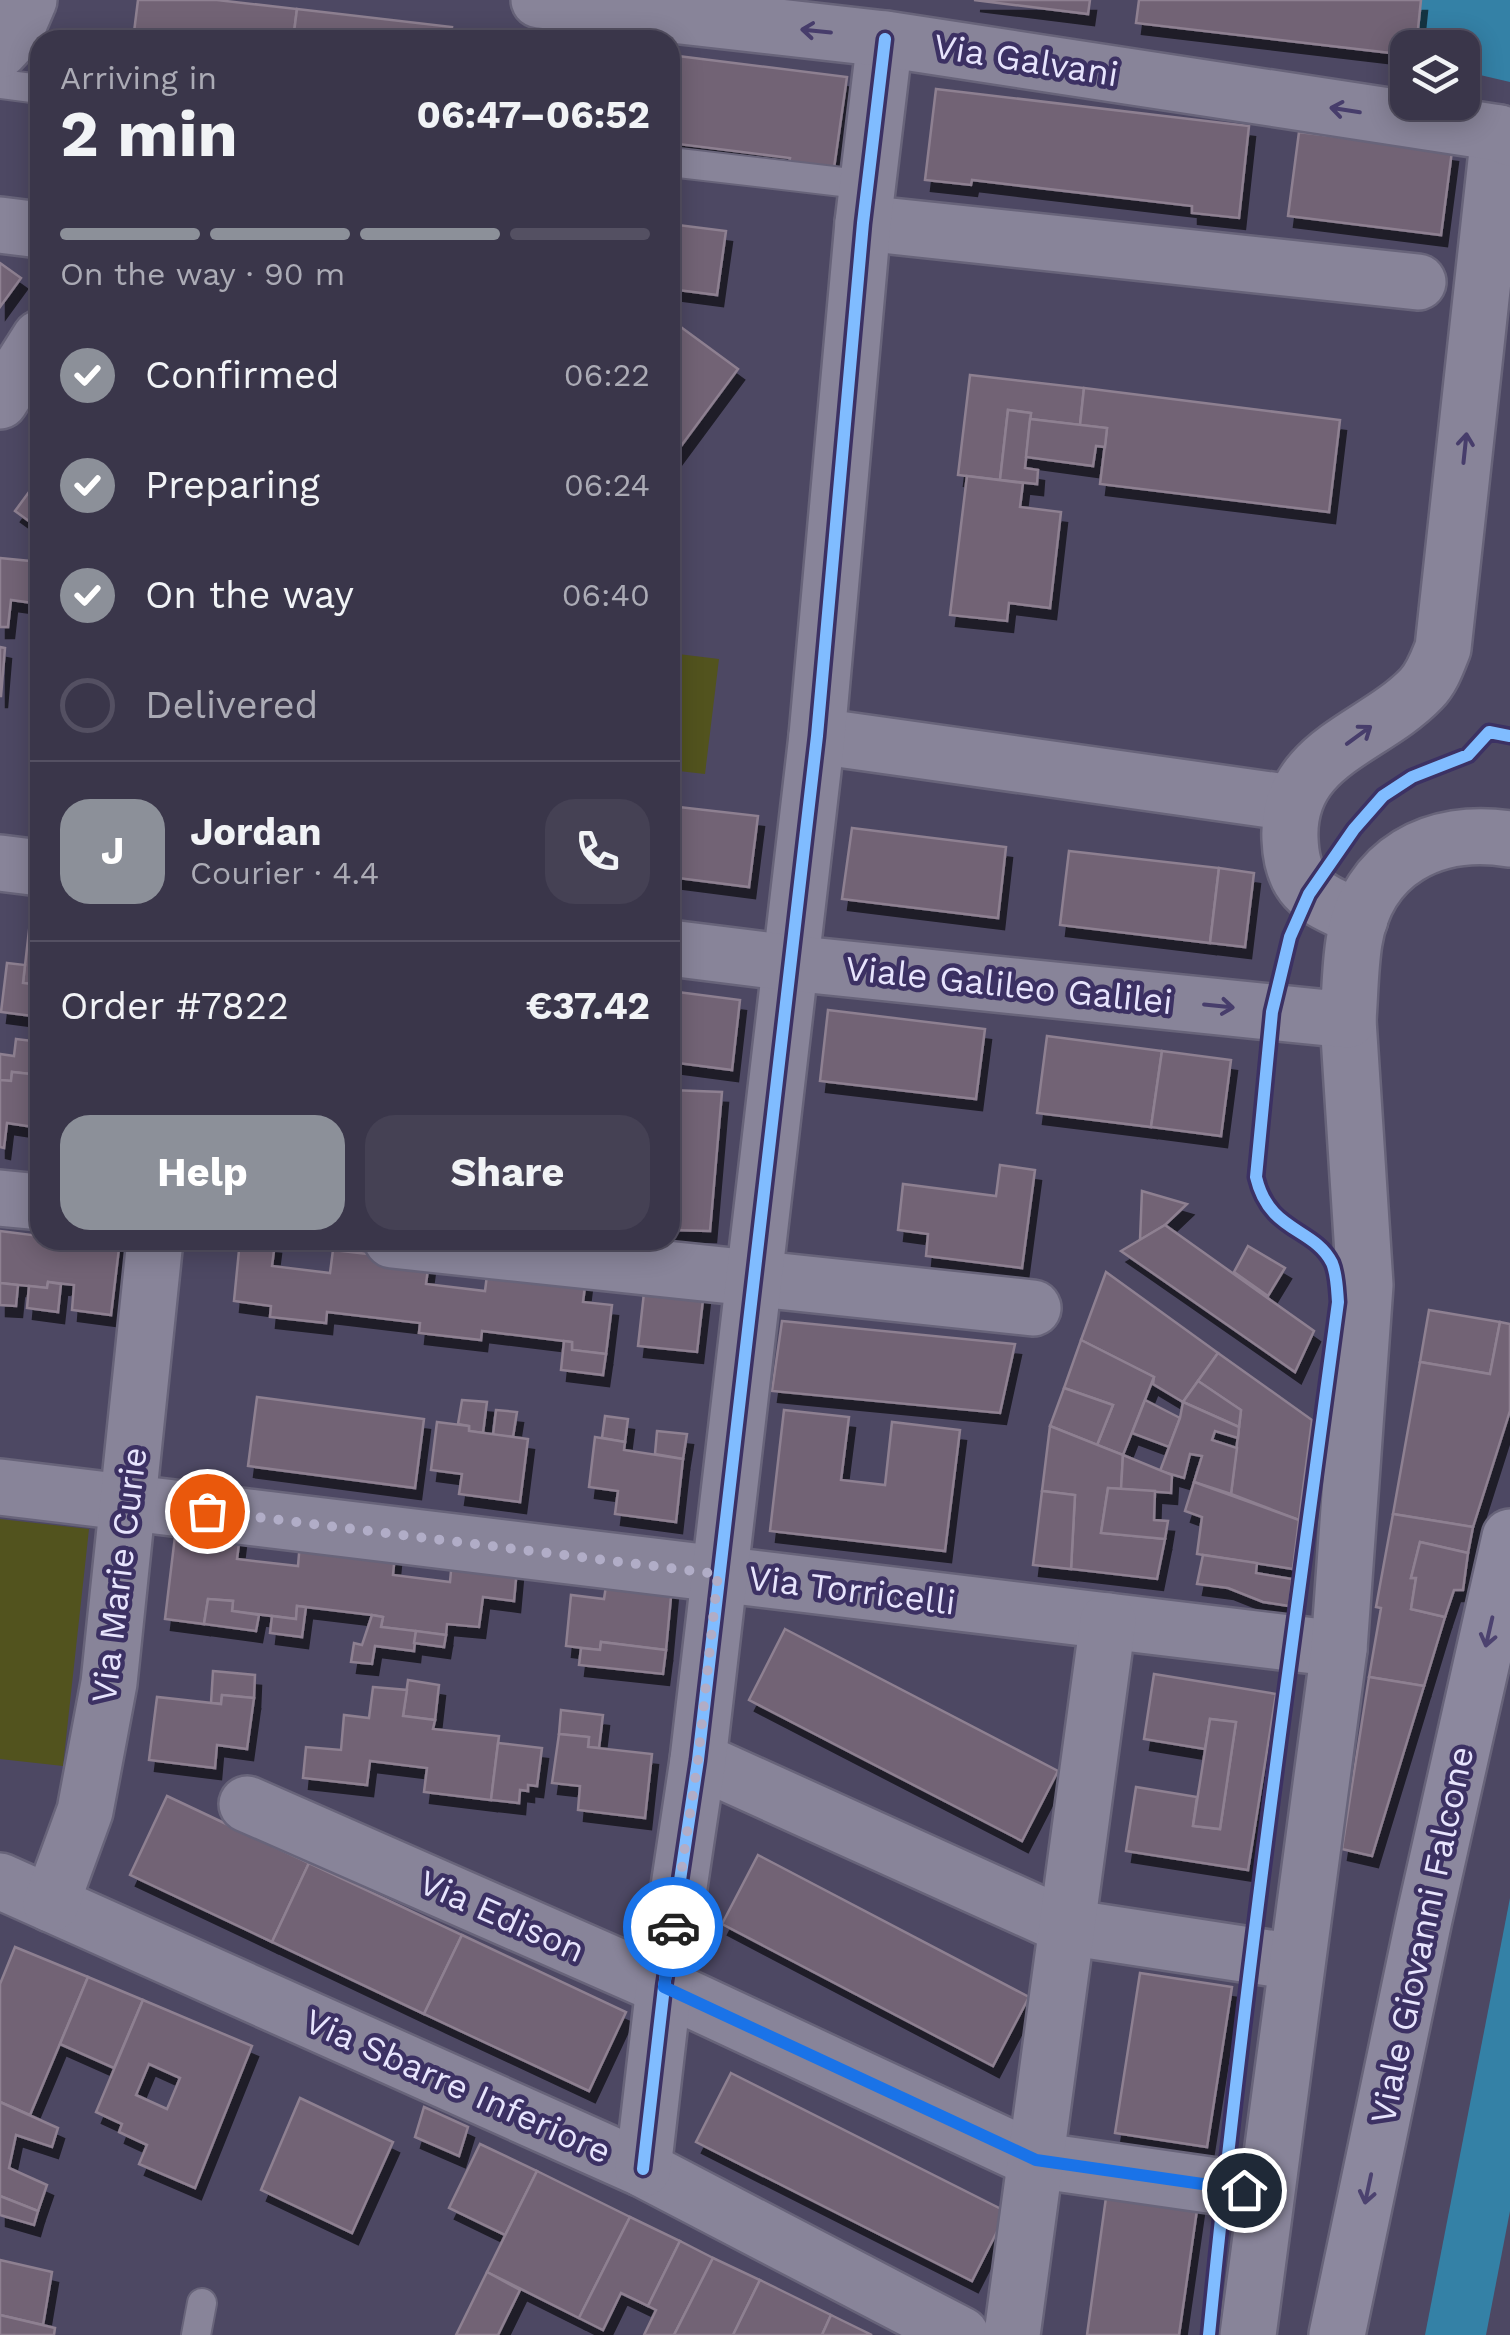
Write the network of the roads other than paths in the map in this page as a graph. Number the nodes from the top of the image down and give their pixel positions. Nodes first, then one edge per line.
1 (29, 0) edge
2 (539, 0) edge
3 (698, 10) edge
4 (885, 39) junction
5 (0, 50) edge
6 (0, 84) edge
7 (30, 88) edge
8 (1504, 136) edge
9 (680, 164) edge
10 (866, 204) junction
11 (0, 225) edge
12 (30, 229) edge
13 (1418, 282) dead end
14 (30, 354) edge
15 (0, 401) edge
16 (817, 736) junction
17 (1292, 804) junction
18 (1510, 839) edge
19 (0, 863) edge
20 (30, 867) edge
21 (1360, 919) junction
22 (680, 949) edge
23 (790, 964) junction
24 (1348, 1020) junction
25 (0, 1198) edge
26 (30, 1201) edge
27 (154, 1250) edge
28 (485, 1250) edge
29 (753, 1279) junction
30 (1033, 1308) dead end
31 (0, 1487) edge
32 (128, 1501) junction
33 (1510, 1537) edge
34 (718, 1574) junction
35 (1108, 1621) junction
36 (1338, 1648) junction
37 (698, 1760) junction
38 (247, 1804) dead end
39 (0, 1881) edge
40 (51, 1904) junction
41 (1067, 1927) junction
42 (1295, 1962) junction
43 (664, 1987) junction
44 (1036, 2160) junction
45 (643, 2169) junction
46 (1265, 2193) junction
47 (202, 2303) dead end
48 (196, 2335) edge
49 (961, 2335) edge
50 (1012, 2335) edge
51 (1248, 2335) edge
52 (1337, 2335) edge

1 - 5 street
2 - 3 street, Via Galvani
4 -> 3 street, Via Galvani
8 -> 4 street, Via Galvani
4 - 10 street
6 - 7 lane
17 -> 8 street
9 - 10 lane
10 - 13 street
10 - 16 street
11 - 12 street
14 - 15 street
16 - 17 street
16 - 23 street
17 - 21 street
18 - 21 street
19 - 20 street
21 - 24 street
22 - 23 street, Viale Galileo Galilei
23 -> 24 street, Viale Galileo Galilei
23 - 29 street
24 - 36 street
25 - 26 street
27 - 32 street, Via Marie Curie
28 - 29 street
29 - 30 street
29 - 34 street
31 - 32 street, Via Torricelli
32 - 34 street, Via Torricelli
32 - 40 street, Via Marie Curie
33 -> 52 main road, Viale Giovanni Falcone
34 - 35 street, Via Torricelli
34 - 37 street
35 - 36 street, Via Torricelli
35 - 41 street
36 - 42 street
37 - 41 street
37 - 43 street
38 - 43 street, Via Edison
39 - 40 street, Via Sbarre Inferiore
40 - 45 street, Via Sbarre Inferiore
41 - 42 street
41 - 44 street
42 - 46 street
43 - 44 street, Via Edison
43 - 45 street
44 - 46 street, Via Edison
44 - 50 street
45 - 49 street, Via Sbarre Inferiore
46 - 51 street
47 - 48 lane

